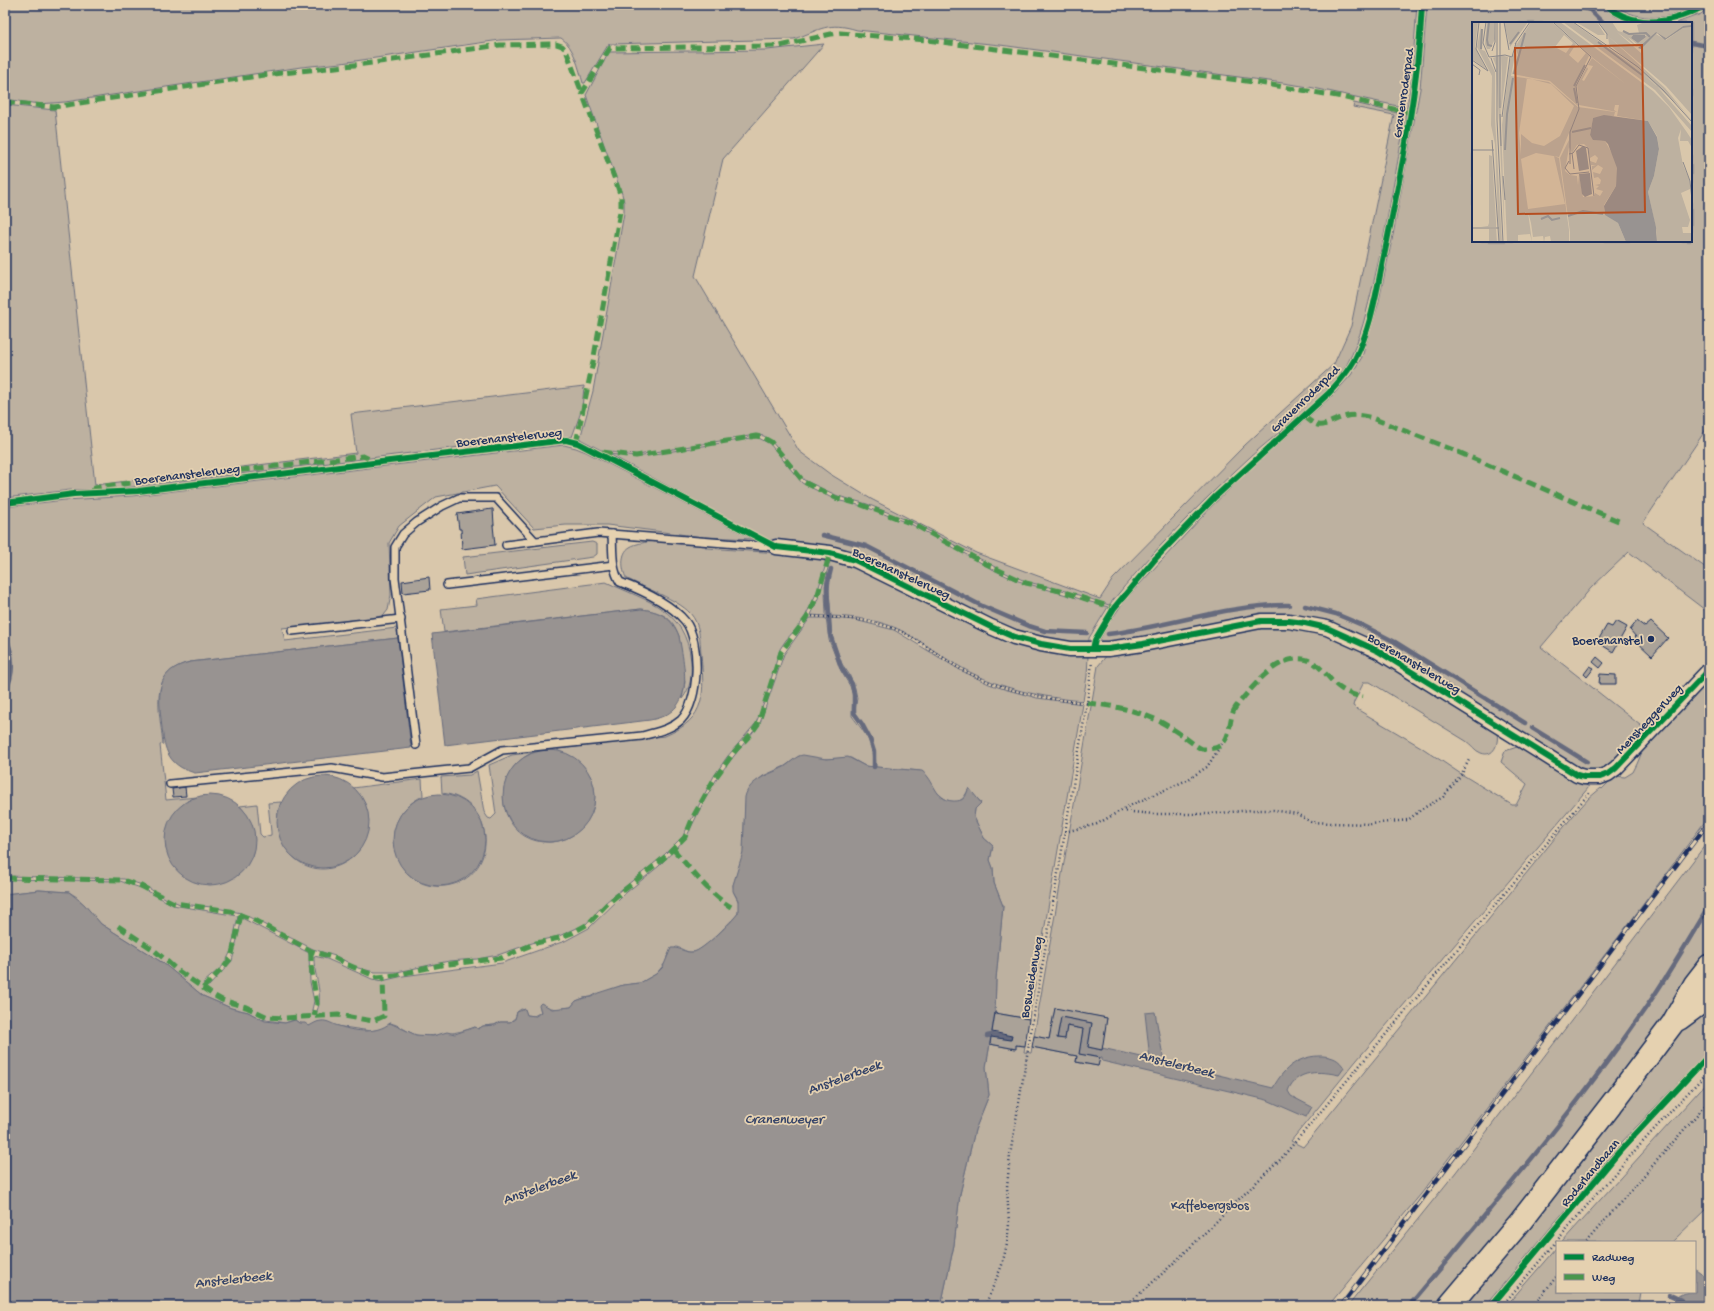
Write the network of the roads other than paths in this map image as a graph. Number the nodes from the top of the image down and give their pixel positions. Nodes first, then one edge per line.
1 (612, 534) junction
2 (535, 541) junction
3 (506, 545) dead end
4 (776, 547) joint
5 (614, 565) junction
6 (447, 585) dead end
7 (401, 619) junction
8 (292, 631) dead end
9 (1709, 670) edge
10 (416, 745) dead end
11 (1600, 777) joint
12 (170, 784) dead end
13 (1709, 966) edge
14 (1709, 994) edge
15 (1673, 1023) junction
16 (1449, 1306) edge

1 - 2 lane
1 - 4 lane
1 - 5 lane
2 - 3 lane
2 - 7 lane
4 - 11 street, Boerenanstelerweg
5 - 6 lane
5 - 12 lane
7 - 8 lane
7 - 10 lane
9 - 11 street, Mensheggerweg
13 - 15 main road, Roderlandbaan
14 - 15 main road, Roderlandbaan
15 - 16 main road, Roderlandbaan

